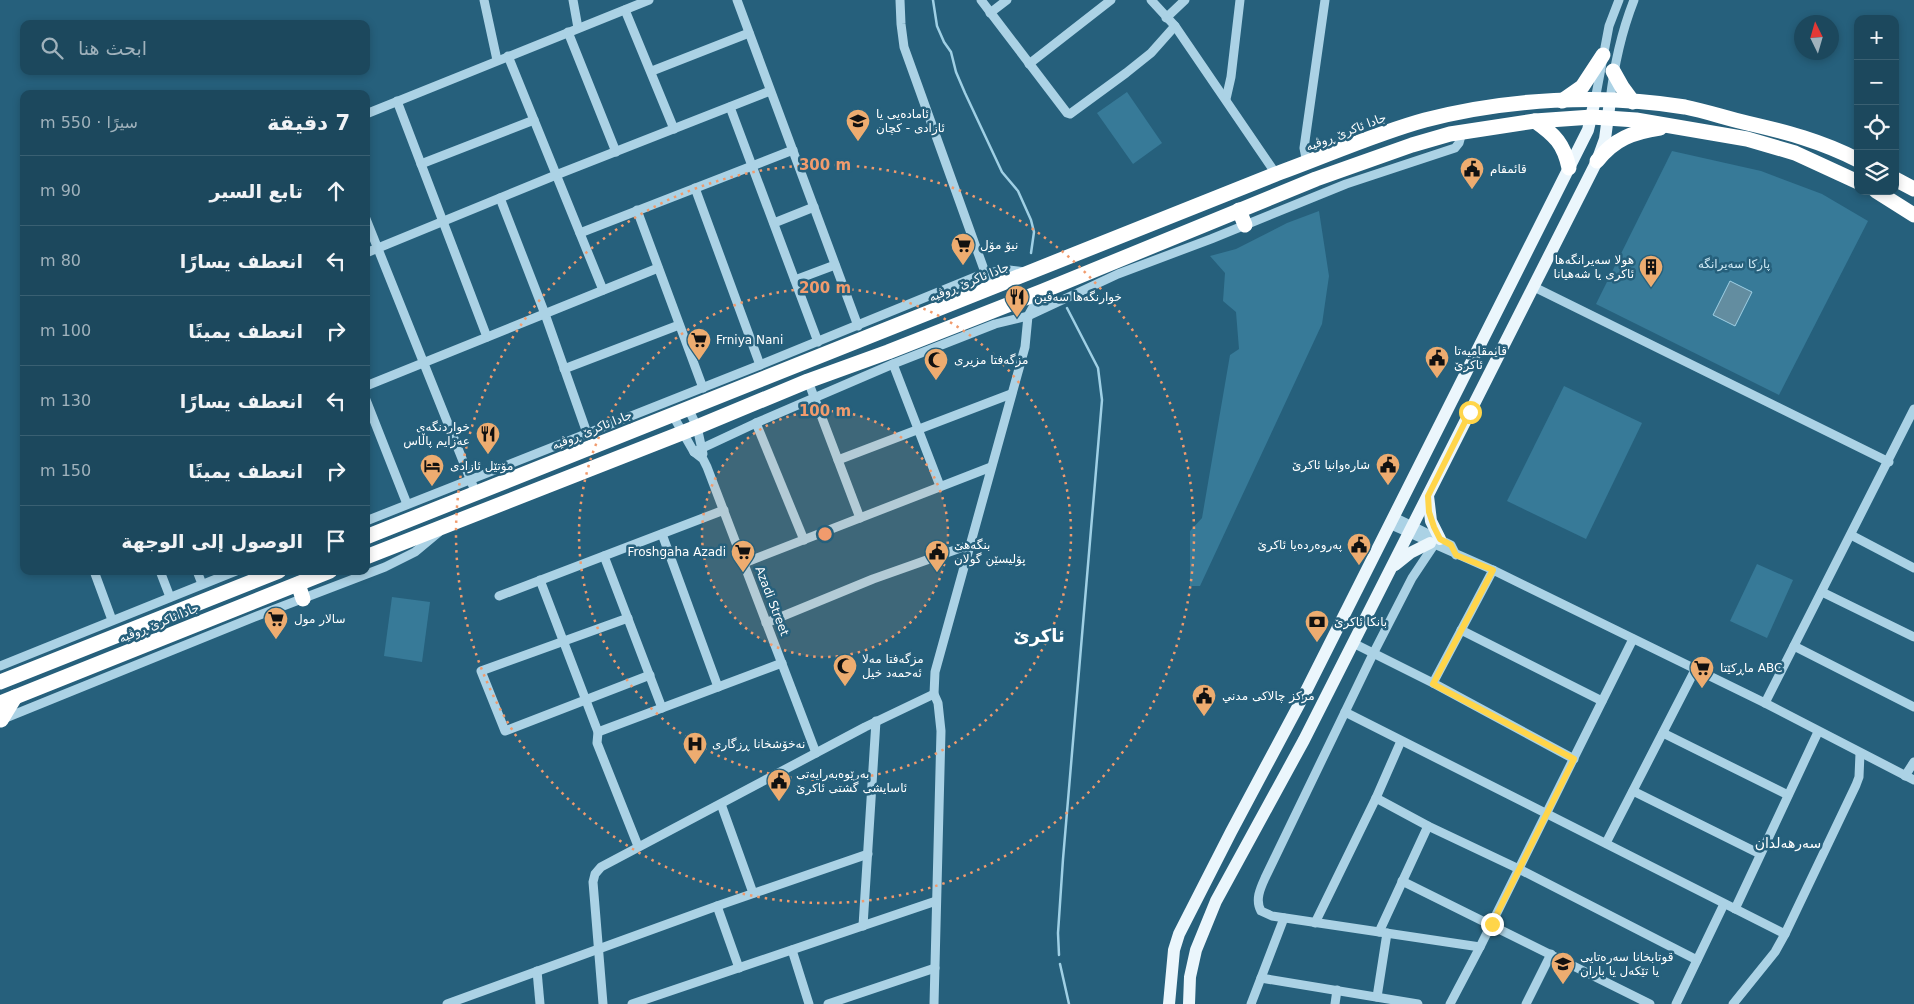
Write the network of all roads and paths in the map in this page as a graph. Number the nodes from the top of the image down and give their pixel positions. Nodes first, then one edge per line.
1 (484, 0) edge
2 (573, 0) edge
3 (649, 0) edge
4 (737, 0) edge
5 (900, 0) edge
6 (981, 0) edge
7 (1007, 0) edge
8 (1111, 0) edge
9 (1151, 0) edge
10 (1185, 0) edge
11 (1240, 0) edge
12 (1325, 0) edge
13 (1619, 0) edge
14 (1634, 0) edge
15 (625, 10) junction
16 (990, 13) junction
17 (1166, 18) junction
18 (1175, 26) junction
19 (578, 28) junction
20 (568, 32) junction
21 (749, 33) junction
22 (1603, 55) junction
23 (508, 56) junction
24 (497, 60) junction
25 (1029, 64) junction
26 (652, 71) junction
27 (1613, 71) junction
28 (770, 91) junction
29 (1226, 99) junction
30 (1595, 100) junction
31 (397, 101) junction
32 (1562, 101) junction
33 (1610, 101) junction
34 (1632, 102) junction
35 (730, 107) junction
36 (370, 112) edge
37 (1592, 117) junction
38 (1608, 118) junction
39 (534, 120) junction
40 (1536, 121) junction
41 (1670, 126) junction
42 (674, 129) junction
43 (1462, 132) junction
44 (792, 150) junction
45 (616, 152) junction
46 (1854, 158) edge
47 (1597, 161) junction
48 (1307, 163) junction
49 (421, 164) junction
50 (753, 166) junction
51 (1569, 168) junction
52 (1276, 174) junction
53 (556, 175) junction
54 (1854, 180) edge
55 (1899, 181) edge
56 (695, 188) junction
57 (1914, 189) edge
58 (1883, 195) edge
59 (500, 198) junction
60 (814, 207) junction
61 (638, 210) junction
62 (1239, 210) junction
63 (1914, 214) edge
64 (443, 221) junction
65 (774, 223) junction
66 (1245, 225) junction
67 (370, 229) edge
68 (580, 233) junction
69 (378, 248) junction
70 (370, 251) edge
71 (835, 264) junction
72 (658, 268) junction
73 (985, 273) junction
74 (1032, 273) junction
75 (795, 280) junction
76 (1534, 287) junction
77 (991, 289) junction
78 (603, 290) junction
79 (1043, 290) junction
80 (1014, 302) junction
81 (544, 314) junction
82 (1028, 316) junction
83 (1493, 320) junction
84 (679, 324) junction
85 (858, 326) junction
86 (1511, 329) junction
87 (488, 337) junction
88 (818, 342) junction
89 (423, 363) junction
90 (893, 364) junction
91 (760, 365) junction
92 (564, 369) junction
93 (808, 381) junction
94 (370, 384) edge
95 (703, 388) junction
96 (1011, 394) junction
97 (814, 398) junction
98 (688, 408) junction
99 (1914, 409) edge
100 (370, 410) edge
101 (672, 414) junction
102 (756, 423) junction
103 (690, 430) junction
104 (918, 430) junction
105 (587, 433) junction
106 (567, 450) junction
107 (698, 450) junction
108 (838, 460) junction
109 (1889, 462) junction
110 (991, 467) junction
111 (940, 486) junction
112 (473, 487) junction
113 (1428, 496) junction
114 (407, 504) junction
115 (724, 510) junction
116 (860, 518) junction
117 (370, 519) edge
118 (1392, 520) junction
119 (445, 525) junction
120 (1411, 529) junction
121 (662, 534) junction
122 (370, 535) edge
123 (1851, 535) junction
124 (804, 540) junction
125 (1435, 542) junction
126 (969, 545) junction
127 (370, 555) edge
128 (604, 556) junction
129 (744, 563) junction
130 (1913, 564) edge
131 (1493, 570) junction
132 (370, 572) edge
133 (1389, 573) junction
134 (95, 575) edge
135 (162, 575) edge
136 (199, 575) edge
137 (226, 575) edge
138 (269, 575) edge
139 (320, 575) edge
140 (363, 575) edge
141 (540, 580) junction
142 (202, 584) junction
143 (298, 584) junction
144 (1822, 592) junction
145 (499, 596) dead end
146 (170, 597) junction
147 (303, 599) junction
148 (628, 618) junction
149 (112, 620) junction
150 (766, 623) junction
151 (1460, 630) junction
152 (1914, 637) edge
153 (1632, 639) junction
154 (564, 641) junction
155 (1353, 643) junction
156 (1794, 646) junction
157 (1373, 654) junction
158 (782, 663) junction
159 (0, 666) edge
160 (1695, 670) junction
161 (650, 675) junction
162 (0, 682) edge
163 (1433, 684) junction
164 (718, 687) junction
165 (934, 694) junction
166 (15, 697) junction
167 (586, 700) junction
168 (1602, 702) junction
169 (0, 703) edge
170 (1765, 703) junction
171 (1914, 707) edge
172 (662, 708) junction
173 (1345, 712) junction
174 (0, 720) edge
175 (876, 721) junction
176 (598, 732) junction
177 (1286, 732) junction
178 (1818, 732) junction
179 (1663, 733) junction
180 (1304, 740) junction
181 (1401, 741) junction
182 (816, 753) junction
183 (1860, 753) junction
184 (1574, 759) junction
185 (1914, 762) edge
186 (1910, 778) edge
187 (1633, 791) junction
188 (1788, 795) junction
189 (1376, 798) junction
190 (721, 804) junction
191 (1547, 813) junction
192 (1428, 826) junction
193 (1606, 843) junction
194 (638, 846) junction
195 (868, 854) junction
196 (1760, 854) junction
197 (1519, 869) junction
198 (1402, 881) junction
199 (754, 893) junction
200 (936, 901) junction
201 (1724, 904) junction
202 (716, 906) junction
203 (1734, 909) junction
204 (1284, 918) junction
205 (1315, 923) junction
206 (1492, 924) junction
207 (863, 926) junction
208 (1383, 932) junction
209 (1785, 934) junction
210 (1480, 947) junction
211 (599, 950) junction
212 (792, 950) junction
213 (1550, 954) junction
214 (1697, 960) junction
215 (739, 968) junction
216 (934, 968) junction
217 (537, 971) junction
218 (1261, 978) junction
219 (1337, 990) junction
220 (1377, 997) junction
221 (463, 1001) edge
222 (1408, 1003) edge
223 (447, 1004) edge
224 (540, 1004) edge
225 (603, 1004) edge
226 (632, 1004) edge
227 (809, 1004) edge
228 (828, 1004) edge
229 (934, 1004) edge
230 (1169, 1004) edge
231 (1189, 1004) edge
232 (1251, 1004) edge
233 (1335, 1004) edge
234 (1418, 1004) edge
235 (1450, 1004) edge
236 (1526, 1004) edge
237 (1650, 1004) edge
238 (1676, 1004) edge
239 (1733, 1004) edge

1 - 24 street
2 - 19 street
3 - 15 street
4 - 21 street
5 - 73 street
6 - 16 street
7 - 16 street
8 - 25 street
9 - 17 street
10 - 17 street
11 - 29 street
12 - 48 street
13 - 22 street
14 - 27 street
15 - 19 street
15 - 26 street
16 - 25 street
17 - 18 street
18 - 25 street
18 - 29 street
19 - 20 street
20 - 23 street
20 - 45 street
21 - 26 street
21 - 28 street
22 - 30 street
22 - 32 highway
23 - 24 street
23 - 39 street
24 - 31 street
26 - 42 street
27 - 33 street
27 - 34 highway
28 - 35 street
28 - 44 street
29 - 52 street
30 - 32 highway, جادا ئاکرێ ڕوڤیە
30 - 33 highway, جادا ئاکرێ ڕوڤیە
30 - 37 main road
31 - 36 street
31 - 49 street
32 - 48 highway, جادا ئاکرێ ڕوڤیە
33 - 34 highway, جادا ئاکرێ ڕوڤیە
33 - 38 main road
34 - 46 highway, جادا ئاکرێ ڕوڤیە
35 - 42 street
35 - 50 street
37 - 38 highway
37 - 40 highway
37 - 51 main road
38 - 41 highway
38 - 47 main road
39 - 49 street
39 - 53 street
40 - 43 highway
40 - 51 highway
41 - 47 highway
41 - 54 highway
42 - 45 street
43 - 62 highway
43 - 66 street
44 - 50 street
44 - 60 street
45 - 53 street
47 - 76 main road
48 - 52 highway, جادا ئاکرێ ڕوڤیە
49 - 64 street
50 - 56 street
50 - 65 street
51 - 83 main road
52 - 74 highway, جادا ئاکرێ ڕوڤیە
53 - 59 street
53 - 68 street
55 - 57 highway
56 - 61 street
56 - 91 street
58 - 63 highway
59 - 64 street
59 - 81 street
60 - 65 street
60 - 71 street
61 - 68 street
61 - 72 street
62 - 66 highway
62 - 79 highway
64 - 69 street
64 - 87 street
65 - 75 street
66 - 82 street
67 - 69 street
68 - 78 street
69 - 70 street
69 - 89 street
71 - 75 street
71 - 85 street
72 - 78 street
72 - 84 street
73 - 74 street
73 - 77 street
73 - 85 street
74 - 77 highway, جادا ئاکرێ ڕوڤیە
75 - 88 street
76 - 86 main road
76 - 109 street
77 - 98 highway, جادا ئاکرێ ڕوڤیە
78 - 81 street
79 - 80 highway
79 - 82 street
80 - 82 street
80 - 93 highway
81 - 87 street
81 - 92 street
82 - 90 street
82 - 96 street
83 - 86 main road
83 - 118 main road
84 - 92 street
84 - 95 street
85 - 88 street
86 - 113 main road
87 - 89 street
88 - 91 street
89 - 94 street
89 - 112 street
90 - 97 street
90 - 104 street
91 - 95 street
92 - 105 street
93 - 97 street
93 - 103 highway
95 - 105 street
96 - 104 street
96 - 110 street
97 - 102 street
97 - 108 street
98 - 101 highway, جادا ئاکرێ ڕوڤیە
98 - 103 street, Azadi Street
99 - 109 street
100 - 114 street
101 - 103 street, Azadi Street
101 - 106 highway, جادا ئاکرێ ڕوڤیە
102 - 107 street
102 - 124 street
103 - 107 street, Azadi Street
103 - 107 street, Azadi Street
103 - 119 highway
104 - 108 street
104 - 111 street
105 - 106 street
106 - 112 highway, جادا ئاکرێ ڕوڤیە
107 - 115 street, Azadi Street
108 - 116 street
109 - 123 street
110 - 111 street
110 - 126 street
111 - 116 street
112 - 114 street
112 - 122 highway, جادا ئاکرێ ڕوڤیە
113 - 120 main road
113 - 125 main road
114 - 117 street
115 - 121 street
115 - 129 street, Azadi Street
116 - 124 street
118 - 120 street
118 - 177 main road
119 - 127 highway
119 - 132 street
120 - 125 street
120 - 133 main road
121 - 128 street
121 - 164 street
123 - 130 street
123 - 144 street
124 - 129 street
125 - 131 street
125 - 133 main road
125 - 157 street
126 - 150 street
126 - 165 street
128 - 141 street
128 - 148 street
129 - 150 street, Azadi Street
131 - 151 street
131 - 153 street
133 - 155 main road
134 - 149 street
135 - 146 street
136 - 142 street
137 - 142 street
138 - 162 highway, جادا ئاکرێ ڕوڤیە
139 - 143 highway, جادا ئاکرێ ڕوڤیە
140 - 147 street
141 - 145 street
141 - 154 street
142 - 146 street
143 - 147 highway
143 - 166 highway, جادا ئاکرێ ڕوڤیە
144 - 152 street
144 - 156 street
146 - 149 street
147 - 174 street
148 - 154 street
148 - 161 street
149 - 159 street
150 - 158 street, Azadi Street
151 - 163 street
151 - 168 street
153 - 160 street
153 - 168 street
154 - 167 street
154 - 167 street
155 - 157 street
155 - 180 main road
156 - 170 street
156 - 171 street
157 - 163 street
157 - 173 street
158 - 164 street
158 - 182 street, Azadi Street
160 - 170 street
160 - 179 street
161 - 167 street
161 - 172 street
163 - 184 street
164 - 172 street
165 - 175 street
165 - 200 street
166 - 169 highway, جادا ئاکرێ ڕوڤیە
166 - 174 highway
167 - 176 street
168 - 184 street
170 - 178 street
172 - 176 street
173 - 181 street
173 - 204 street
175 - 182 street
175 - 195 street
176 - 194 street
177 - 180 main road
177 - 230 main road
178 - 183 street
178 - 188 street
179 - 187 street
179 - 188 street
180 - 231 main road
181 - 189 street
181 - 191 street
182 - 190 street
183 - 186 street
183 - 209 street
184 - 191 street
185 - 186 street
187 - 193 street
187 - 196 street
188 - 196 street
189 - 192 street
189 - 205 street
190 - 194 street
190 - 199 street
191 - 193 street
191 - 197 street
192 - 197 street
192 - 198 street
193 - 201 street
194 - 211 street
195 - 199 street
195 - 207 street
196 - 203 street
197 - 206 street
197 - 214 street
198 - 206 street
198 - 208 street
199 - 202 street
200 - 207 street
200 - 216 street
201 - 203 street
201 - 214 street
202 - 211 street
202 - 215 street
203 - 209 street
204 - 205 street
204 - 218 street
205 - 208 street
206 - 210 street
206 - 213 street
207 - 212 street
208 - 210 street
208 - 220 street
209 - 239 street
210 - 235 street
211 - 217 street
211 - 225 street
212 - 215 street
212 - 227 street
213 - 236 street
213 - 237 street
214 - 238 street
215 - 226 street
216 - 228 street
216 - 229 street
217 - 221 street
217 - 224 street
218 - 219 street
218 - 232 street
219 - 220 street
219 - 233 street
220 - 222 street
221 - 223 street
222 - 234 street

